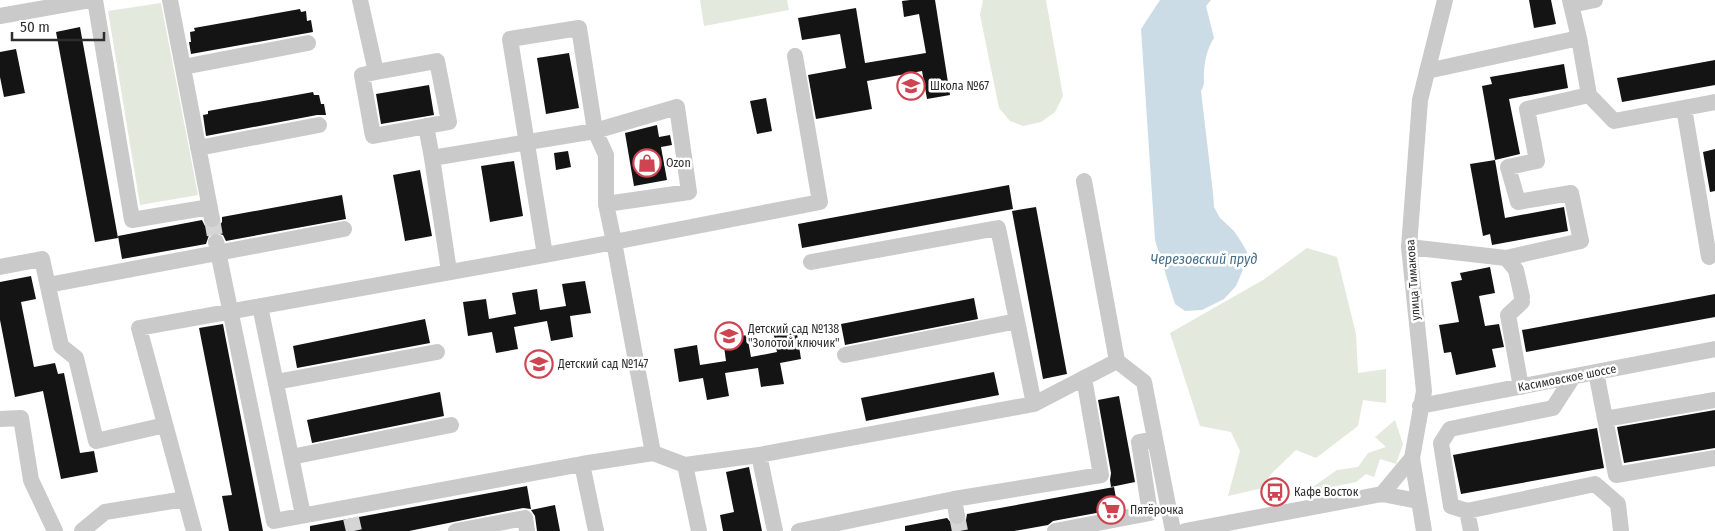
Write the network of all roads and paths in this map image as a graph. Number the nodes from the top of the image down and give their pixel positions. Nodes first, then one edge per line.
1 (90, 0) edge
2 (95, 0) edge
3 (170, 0) edge
4 (360, 0) edge
5 (1445, 0) edge
6 (1595, 0) edge
7 (1571, 2) edge
8 (0, 16) edge
9 (1579, 38) junction
10 (308, 43) dead end
11 (795, 56) dead end
12 (183, 67) junction
13 (1427, 71) junction
14 (376, 72) junction
15 (1589, 95) junction
16 (1715, 102) edge
17 (1684, 108) junction
18 (318, 125) dead end
19 (426, 126) junction
20 (595, 132) junction
21 (526, 142) junction
22 (198, 148) junction
23 (432, 158) junction
24 (1084, 181) dead end
25 (606, 204) junction
26 (344, 229) dead end
27 (614, 242) junction
28 (217, 247) junction
29 (1409, 247) junction
30 (545, 255) junction
31 (1709, 257) dead end
32 (1506, 258) junction
33 (811, 262) dead end
34 (0, 267) edge
35 (449, 271) junction
36 (48, 285) junction
37 (260, 306) junction
38 (232, 312) junction
39 (1017, 321) junction
40 (1715, 349) edge
41 (437, 352) dead end
42 (845, 355) dead end
43 (1117, 361) junction
44 (1596, 372) junction
45 (1573, 377) junction
46 (1084, 378) junction
47 (276, 382) junction
48 (1521, 387) junction
49 (1715, 400) edge
50 (1034, 404) junction
51 (1420, 406) junction
52 (0, 419) edge
53 (1605, 419) junction
54 (452, 424) dead end
55 (165, 425) junction
56 (1156, 439) junction
57 (653, 453) junction
58 (759, 454) junction
59 (291, 457) junction
60 (1412, 458) junction
61 (1715, 458) edge
62 (582, 464) junction
63 (685, 465) junction
64 (1616, 475) junction
65 (1382, 494) junction
66 (185, 499) junction
67 (954, 499) junction
68 (1418, 501) junction
69 (1618, 504) junction
70 (1467, 511) junction
71 (303, 515) junction
72 (957, 516) tunnel mouth
73 (55, 531) edge
74 (82, 531) edge
75 (194, 531) edge
76 (456, 531) edge
77 (527, 531) edge
78 (596, 531) edge
79 (699, 531) edge
80 (775, 531) edge
81 (799, 531) edge
82 (1055, 531) edge
83 (1174, 531) edge
84 (1185, 531) edge
85 (1424, 531) edge
86 (1470, 531) edge
87 (1621, 531) edge

1 - 8 street
2 - 22 street
3 - 12 street
4 - 14 street
5 - 13 street, улица Тимакова
6 - 7 street
7 - 9 street
9 - 13 street
9 - 15 street
10 - 12 street
11 - 27 street
12 - 22 street
13 - 29 street, улица Тимакова
14 - 19 street
14 - 19 street
15 - 17 street
15 - 32 street
16 - 17 street
17 - 31 street
18 - 22 street
19 - 23 street
20 - 21 street
20 - 21 street
20 - 25 street
20 - 25 street
21 - 23 street
21 - 30 street
23 - 35 street
24 - 43 street
25 - 27 street
26 - 28 street
27 - 30 street
27 - 57 street
28 - 36 street
28 - 38 street
29 - 32 street
29 - 51 street, улица Тимакова
30 - 35 street
32 - 48 street
33 - 39 street
34 - 36 street
35 - 37 street
36 - 55 street
37 - 38 street
37 - 47 street
38 - 55 street
38 - 71 street
39 - 42 street
39 - 50 street
40 - 44 street, Касимовское шоссе
41 - 47 street
43 - 46 street
43 - 56 street
44 - 45 street, Касимовское шоссе
44 - 53 street
45 - 48 street, Касимовское шоссе
45 - 70 street
46 - 50 street
46 - 67 street
47 - 59 street
48 - 51 street, Касимовское шоссе
49 - 53 street
50 - 58 street
51 - 60 street, улица Тимакова
52 - 73 street
53 - 64 street
54 - 59 street
55 - 66 street
56 - 82 street
56 - 83 street
57 - 62 street
57 - 63 street
58 - 63 street
58 - 80 street
59 - 71 street
60 - 65 street
60 - 68 street, улица Тимакова
61 - 64 street
62 - 71 street
62 - 78 street
63 - 79 street
64 - 69 street
65 - 68 street
65 - 84 street
66 - 74 street
66 - 75 street
67 - 72 street
67 - 81 street
68 - 85 street, улица Тимакова
69 - 70 street
69 - 87 street
70 - 86 street
76 - 77 street

